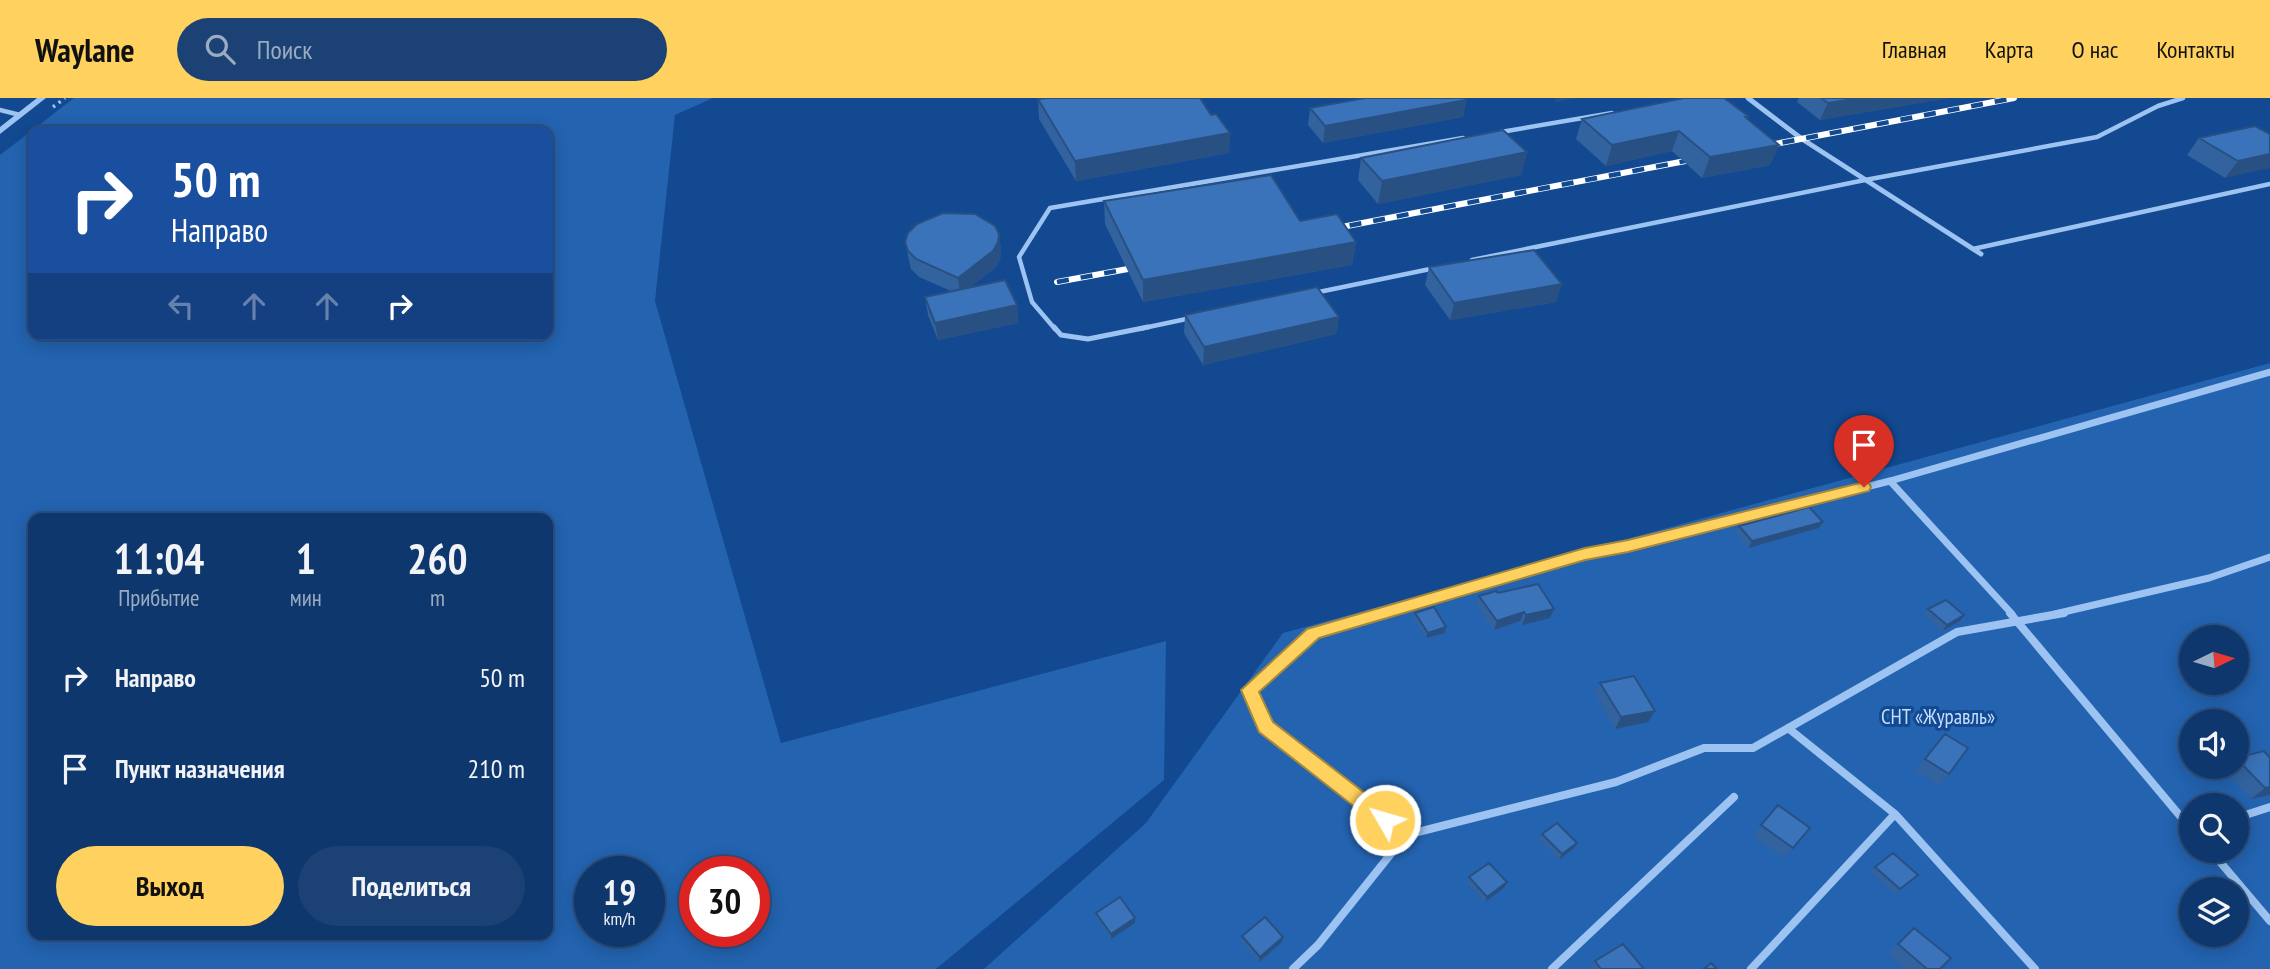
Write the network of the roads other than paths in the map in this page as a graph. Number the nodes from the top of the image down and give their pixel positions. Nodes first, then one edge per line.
1 (42, 98) edge
2 (1748, 98) edge
3 (2183, 98) edge
4 (0, 110) edge
5 (1620, 111) edge
6 (20, 115) junction
7 (0, 131) edge
8 (1499, 132) edge
9 (1472, 136) edge
10 (1865, 180) junction
11 (2270, 184) edge
12 (1973, 249) junction
13 (1981, 254) dead end
14 (1472, 260) edge
15 (1444, 266) edge
16 (1307, 294) edge
17 (1198, 316) edge
18 (2270, 372) edge
19 (1890, 481) junction
20 (2270, 557) edge
21 (2018, 621) junction
22 (1788, 728) junction
23 (1734, 797) dead end
24 (2270, 807) edge
25 (1895, 814) junction
26 (2249, 814) edge
27 (2179, 815) edge
28 (1406, 835) junction
29 (2221, 863) edge
30 (2270, 920) edge
31 (1293, 969) edge
32 (1552, 969) edge
33 (1751, 969) edge
34 (2035, 969) edge

1 - 6 street
2 - 10 street
3 - 10 lane
4 - 6 lane
5 - 8 lane
6 - 7 street
9 - 17 lane
10 - 12 street
10 - 14 lane
11 - 12 lane
12 - 13 street
15 - 16 lane
18 - 19 street
19 - 21 street
19 - 28 street
20 - 21 street
21 - 22 street
21 - 27 street
22 - 25 street
22 - 28 street
23 - 32 street
24 - 26 street
25 - 33 street
25 - 34 street
28 - 31 street
29 - 30 street

